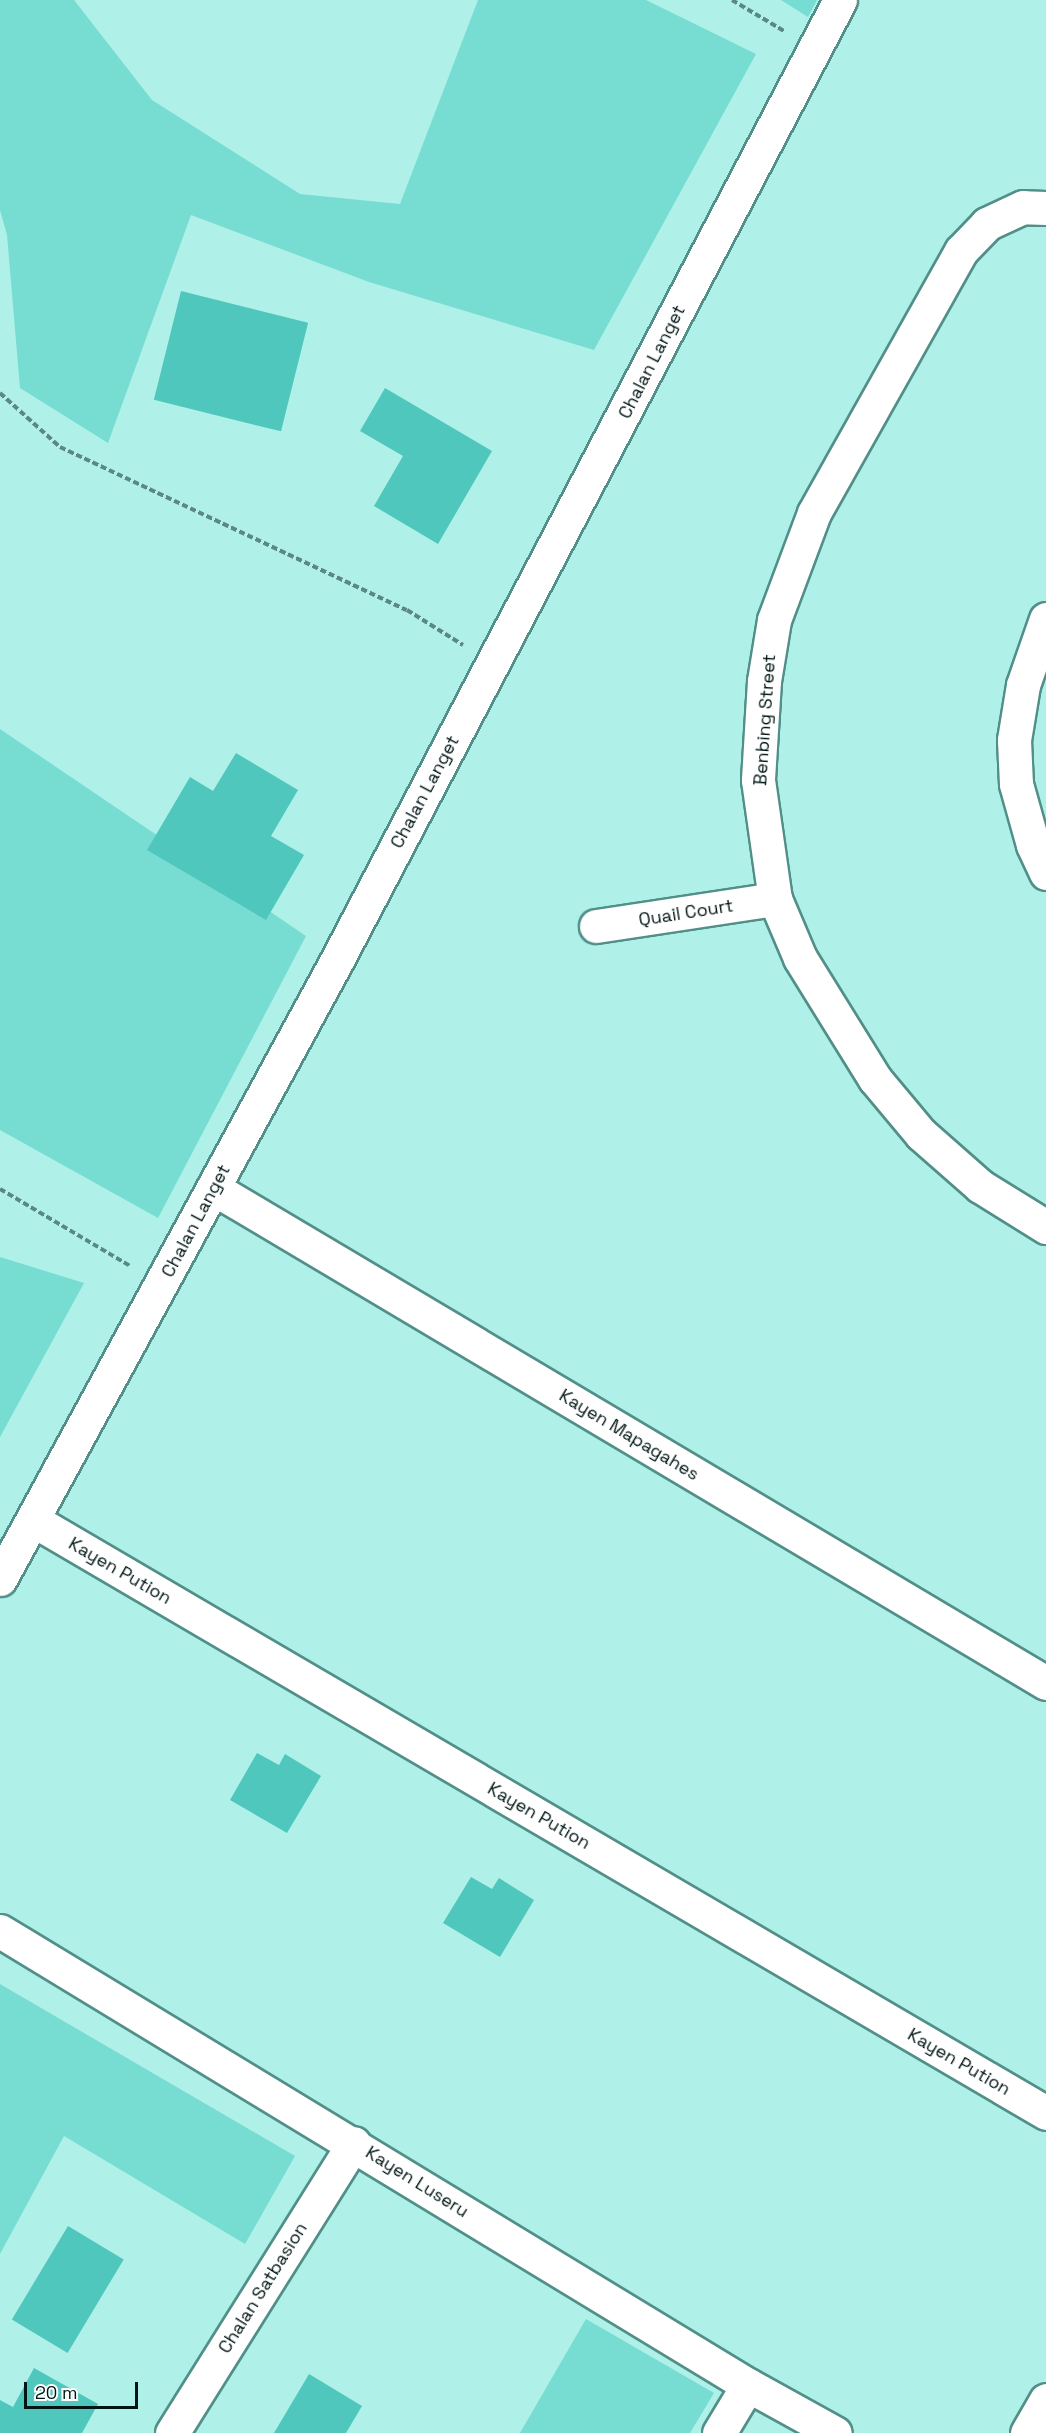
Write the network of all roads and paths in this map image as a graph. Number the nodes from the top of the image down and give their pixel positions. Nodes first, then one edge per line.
1 (732, 0) edge
2 (840, 0) edge
3 (813, 48) junction
4 (1046, 207) edge
5 (0, 393) edge
6 (1046, 619) edge
7 (493, 664) junction
8 (1046, 873) edge
9 (775, 899) junction
10 (596, 927) dead end
11 (213, 1188) junction
12 (0, 1189) edge
13 (1046, 1227) edge
14 (162, 1285) junction
15 (33, 1520) junction
16 (0, 1579) edge
17 (1046, 1683) edge
18 (0, 1931) edge
19 (1046, 2113) edge
20 (354, 2143) junction
21 (748, 2385) junction
22 (1046, 2400) edge
23 (172, 2433) edge
24 (719, 2433) edge
25 (835, 2433) edge
26 (1027, 2433) edge

1 - 3 path
2 - 3 street, Chalan Langet
3 - 7 street, Chalan Langet
4 - 9 street, Benbing Street
5 - 7 path
6 - 8 street
7 - 11 street, Chalan Langet
9 - 10 street, Quail Court
9 - 13 street, Benbing Street
11 - 14 street, Chalan Langet
11 - 17 street, Kayen Mapagahes
12 - 14 path
14 - 15 street, Chalan Langet
15 - 16 street, Chalan Langet
15 - 19 street, Kayen Pution
18 - 20 street, Kayen Luseru
20 - 21 street, Kayen Luseru
20 - 23 street, Chalan Satbasion
21 - 24 street
21 - 25 street, Kayen Luseru
22 - 26 street

